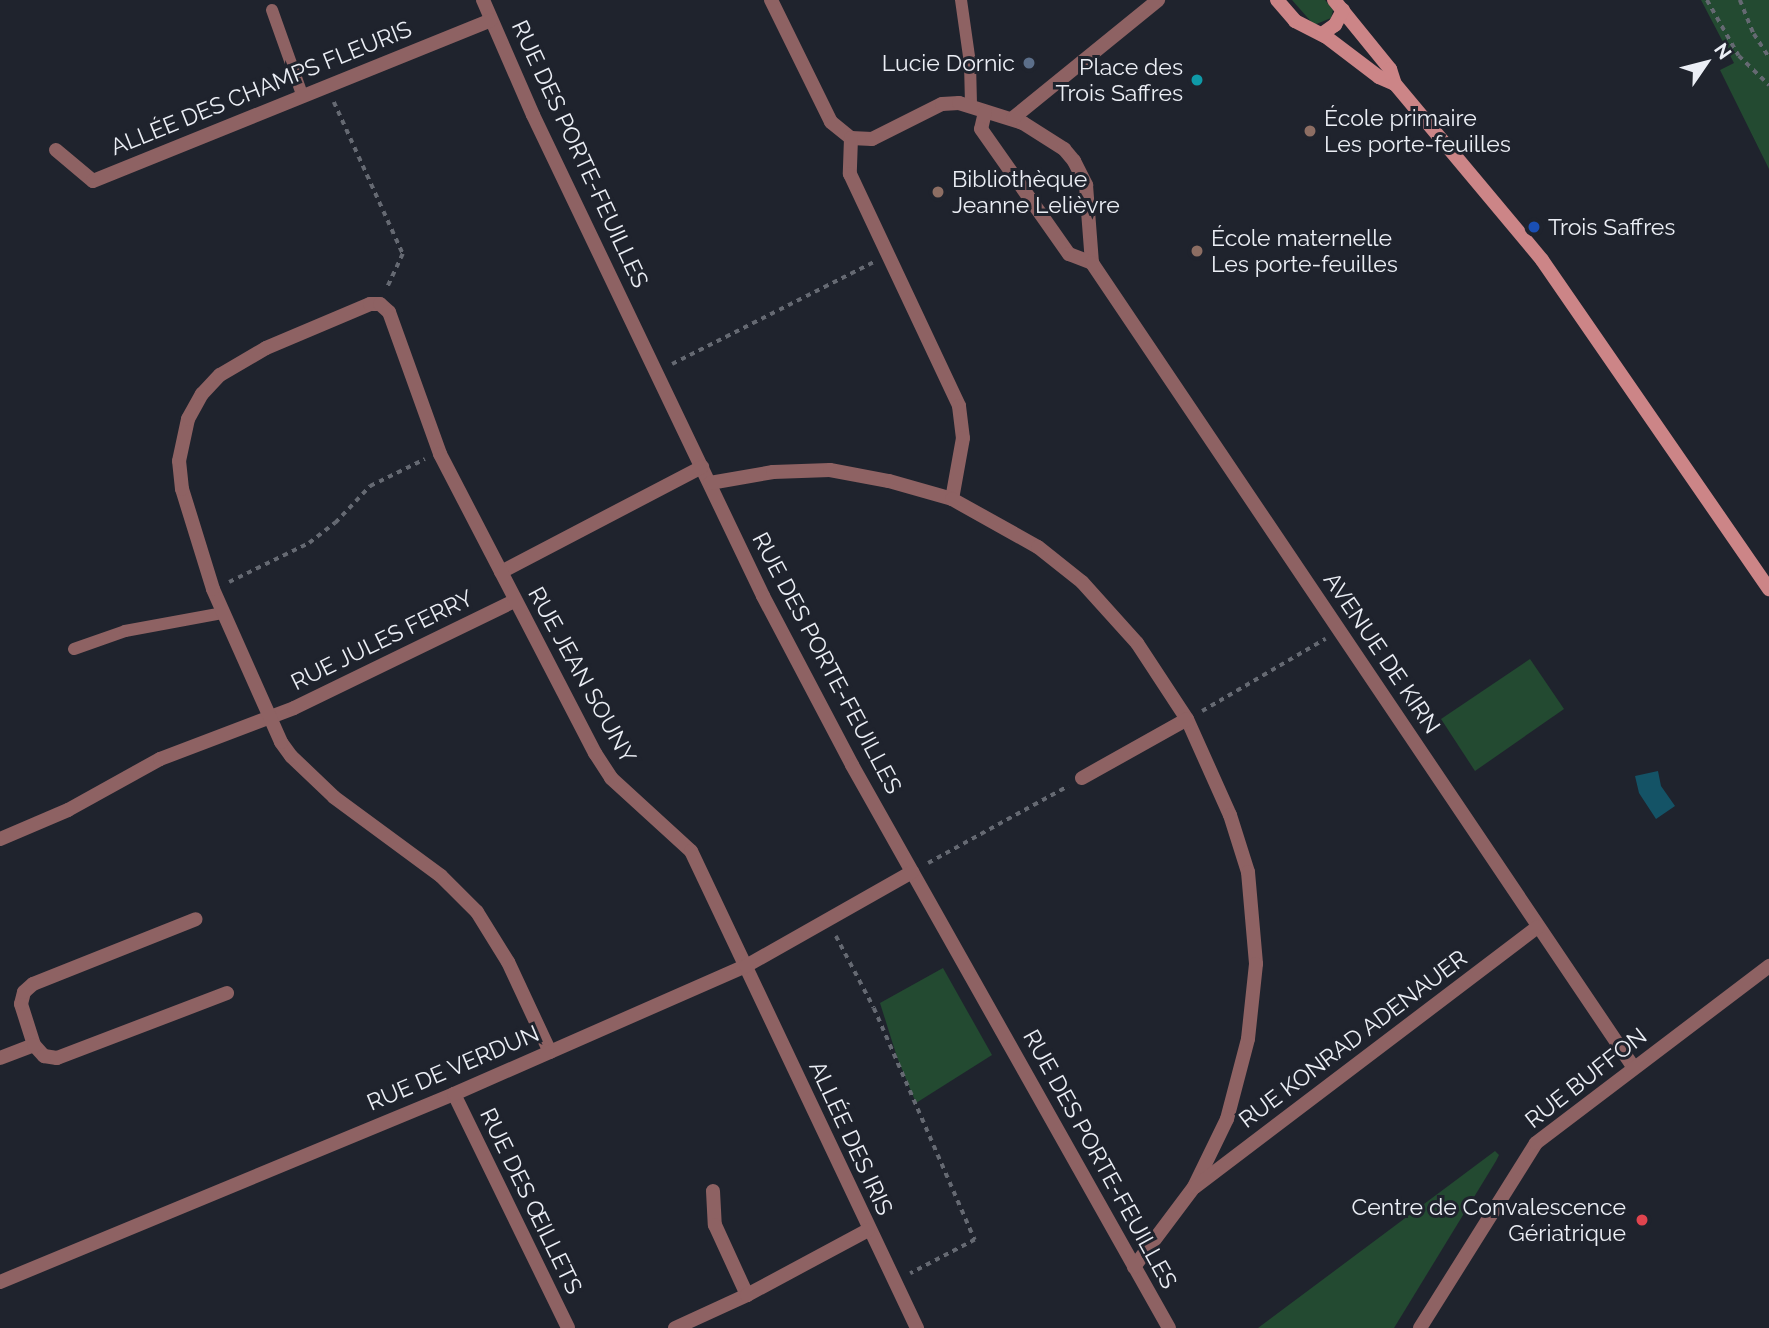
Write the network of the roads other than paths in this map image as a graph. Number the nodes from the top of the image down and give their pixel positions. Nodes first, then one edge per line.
1 (483, 0) edge
2 (771, 0) edge
3 (961, 0) edge
4 (1158, 0) edge
5 (1278, 0) edge
6 (1339, 5) edge
7 (272, 10) dead end
8 (491, 20) junction
9 (1322, 34) junction
10 (1395, 84) junction
11 (303, 97) junction
12 (971, 105) junction
13 (985, 112) junction
14 (1013, 118) junction
15 (851, 138) junction
16 (56, 150) dead end
17 (1091, 263) junction
18 (702, 467) junction
19 (710, 483) junction
20 (952, 499) junction
21 (501, 572) junction
22 (1769, 589) edge
23 (514, 601) junction
24 (223, 613) junction
25 (75, 649) dead end
26 (270, 719) junction
27 (1187, 719) junction
28 (1082, 778) road end
29 (0, 839) edge
30 (912, 872) junction
31 (196, 919) dead end
32 (1538, 927) junction
33 (746, 966) junction
34 (1769, 966) edge
35 (227, 993) dead end
36 (34, 1045) junction
37 (550, 1052) junction
38 (0, 1058) edge
39 (1634, 1068) junction
40 (454, 1094) junction
41 (1194, 1187) junction
42 (713, 1191) dead end
43 (869, 1230) junction
44 (1134, 1267) junction
45 (0, 1282) edge
46 (747, 1295) junction
47 (568, 1328) edge
48 (675, 1328) edge
49 (917, 1328) edge
50 (1169, 1328) edge
51 (1420, 1328) edge

1 - 8 street, RUE DES PORTE-FEUILLES
2 - 15 street
3 - 12 lane
4 - 14 street
5 - 9 street
6 - 9 street
6 - 10 street
7 - 11 lane
8 - 11 street, ALLÉE DES CHAMPS FLEURIS
8 - 18 street, RUE DES PORTE-FEUILLES
9 - 10 street
10 - 22 street
11 - 16 street, ALLÉE DES CHAMPS FLEURIS
12 - 13 street
12 - 15 street
13 - 14 street
13 - 17 street
14 - 17 street
15 - 20 street
17 - 32 street, AVENUE DE KIRN
18 - 19 street, RUE DES PORTE-FEUILLES
18 - 21 street
19 - 20 street
19 - 30 street, RUE DES PORTE-FEUILLES
20 - 27 street
21 - 23 street, RUE JEAN SOUNY
21 - 24 street, RUE JEAN SOUNY
23 - 26 street, RUE JULES FERRY
23 - 33 street, RUE JEAN SOUNY
24 - 25 lane
24 - 26 street
26 - 29 street, RUE JULES FERRY
26 - 37 street
27 - 28 street
27 - 41 street
30 - 33 street, RUE DE VERDUN
30 - 44 street, RUE DES PORTE-FEUILLES
31 - 36 street
32 - 39 street, AVENUE DE KIRN
32 - 41 street, RUE KONRAD ADENAUER
33 - 37 street, RUE DE VERDUN
33 - 43 street, ALLÉE DES IRIS
34 - 39 street, RUE BUFFON
35 - 36 street
36 - 38 street
37 - 40 street, RUE DE VERDUN
39 - 51 street, RUE BUFFON
40 - 45 street, RUE DE VERDUN
40 - 47 street, RUE DES ŒILLETS
41 - 44 street
42 - 46 street
43 - 46 street
43 - 49 street, ALLÉE DES IRIS
44 - 50 street, RUE DES PORTE-FEUILLES
46 - 48 street

